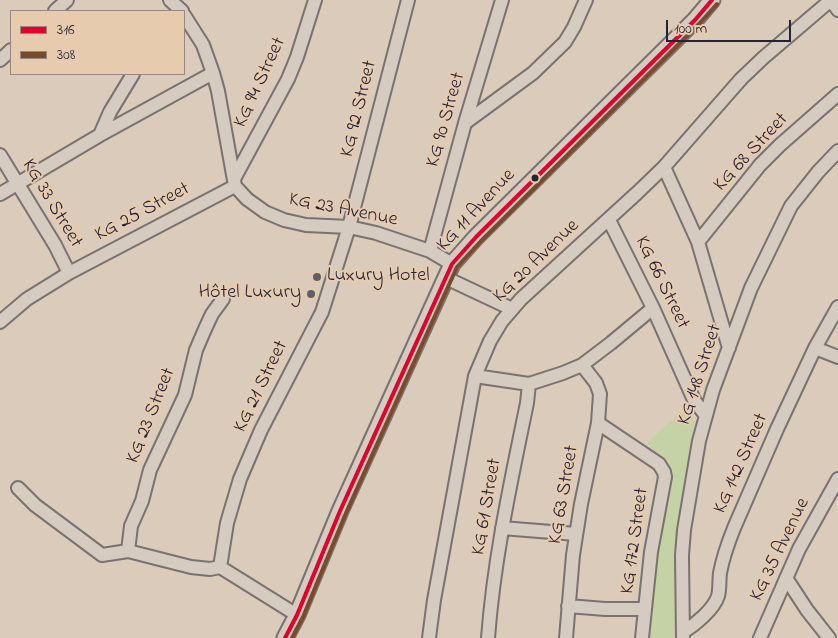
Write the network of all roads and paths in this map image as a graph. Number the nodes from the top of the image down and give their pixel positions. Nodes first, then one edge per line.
1 (68, 0) edge
2 (315, 0) edge
3 (408, 0) edge
4 (502, 0) edge
5 (586, 0) edge
6 (712, 0) edge
7 (830, 0) edge
8 (56, 10) edge
9 (838, 10) edge
10 (185, 16) edge
11 (10, 51) edge
12 (0, 60) edge
13 (213, 73) junction
14 (132, 75) edge
15 (838, 94) edge
16 (466, 123) junction
17 (100, 135) junction
18 (838, 151) edge
19 (0, 156) edge
20 (664, 167) junction
21 (234, 183) junction
22 (18, 184) junction
23 (0, 194) edge
24 (609, 220) junction
25 (349, 227) junction
26 (698, 242) junction
27 (430, 251) junction
28 (452, 264) junction
29 (69, 273) junction
30 (446, 278) junction
31 (223, 299) dead end
32 (838, 307) edge
33 (653, 308) junction
34 (512, 309) junction
35 (0, 322) edge
36 (729, 348) junction
37 (815, 348) junction
38 (838, 357) edge
39 (582, 365) junction
40 (475, 376) junction
41 (528, 384) junction
42 (706, 416) junction
43 (598, 423) junction
44 (838, 479) edge
45 (18, 488) dead end
46 (502, 528) junction
47 (576, 534) junction
48 (128, 551) junction
49 (220, 568) junction
50 (786, 578) junction
51 (568, 606) junction
52 (645, 609) junction
53 (297, 615) junction
54 (683, 635) edge
55 (285, 638) edge
56 (429, 638) edge
57 (488, 638) edge
58 (566, 638) edge
59 (642, 638) edge
60 (760, 638) edge
61 (828, 638) edge

1 - 8 street
2 - 21 street, KG 94 Street
3 - 25 street, KG 92 Street
4 - 16 street, KG 90 Street
5 - 16 street
6 - 28 main road, KG 11 Avenue
7 - 9 street
7 - 20 street, KG 20 Avenue
10 - 13 street
11 - 12 street
13 - 17 street
13 - 21 street
14 - 17 street
15 - 26 street, KG 68 Street
16 - 27 street, KG 90 Street
17 - 22 street
18 - 36 street, KG 148 Street
19 - 22 street, KG 33 Street
20 - 24 street, KG 20 Avenue
20 - 26 street
21 - 25 street, KG 23 Avenue
21 - 29 street, KG 25 Street
22 - 23 street
22 - 29 street, KG 33 Street
24 - 33 street, KG 66 Street
24 - 34 street, KG 20 Avenue
25 - 27 street, KG 23 Avenue
25 - 49 street, KG 21 Street
26 - 36 street
27 - 28 street, KG 23 Avenue
28 - 30 main road, KG 11 Avenue
29 - 35 street, KG 25 Street
30 - 34 street
30 - 53 main road, KG 11 Avenue
31 - 48 street, KG 23 Street
32 - 37 street, KG 142 Street
33 - 39 street
33 - 42 street, KG 66 Street
34 - 40 street, KG 20 Avenue
36 - 42 street, KG 148 Street
37 - 38 street
37 - 54 street, KG 142 Street
39 - 41 street
39 - 43 street, KG 63 Street
40 - 41 street
40 - 56 street, KG 20 Avenue
41 - 46 street, KG 61 Street
42 - 54 street, KG 148 Street
43 - 47 street, KG 63 Street
43 - 52 street, KG 172 Street
44 - 50 street, KG 35 Avenue
45 - 48 street
46 - 47 street
46 - 57 street, KG 61 Street
47 - 51 street, KG 63 Street
48 - 49 street
49 - 53 street
50 - 60 street, KG 35 Avenue
50 - 61 street
51 - 52 street
51 - 58 street, KG 63 Street
52 - 59 street, KG 172 Street
53 - 55 main road, KG 11 Avenue

